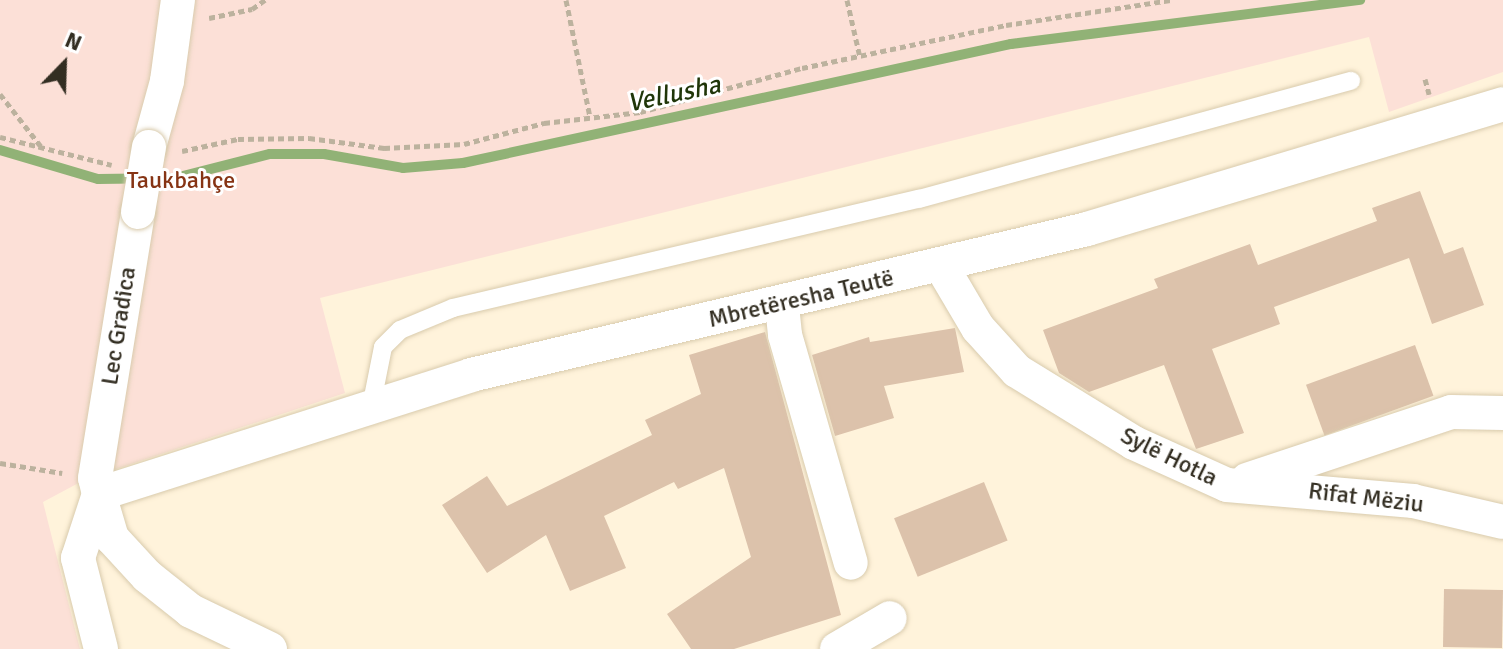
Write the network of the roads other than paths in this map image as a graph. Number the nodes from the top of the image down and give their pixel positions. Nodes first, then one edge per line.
1 (177, 12) edge
2 (1351, 81) dead end
3 (1503, 104) edge
4 (942, 267) junction
5 (782, 306) junction
6 (371, 407) junction
7 (1503, 413) edge
8 (1227, 485) junction
9 (97, 486) junction
10 (1503, 522) edge
11 (851, 563) dead end
12 (890, 618) dead end
13 (101, 649) edge
14 (270, 649) edge
15 (837, 649) edge

1 - 9 street, Lec Gradica, bridge
2 - 6 lane
3 - 4 street, Mbretëresha Teutë
4 - 5 street, Mbretëresha Teutë
4 - 8 street, Sylë Hotla
5 - 6 street, Mbretëresha Teutë
5 - 11 street
6 - 9 street, Mbretëresha Teutë
7 - 8 street, Sylë Hotla
8 - 10 street, Rifat Mëziu
9 - 13 street, Lec Gradica
9 - 14 street
12 - 15 street

